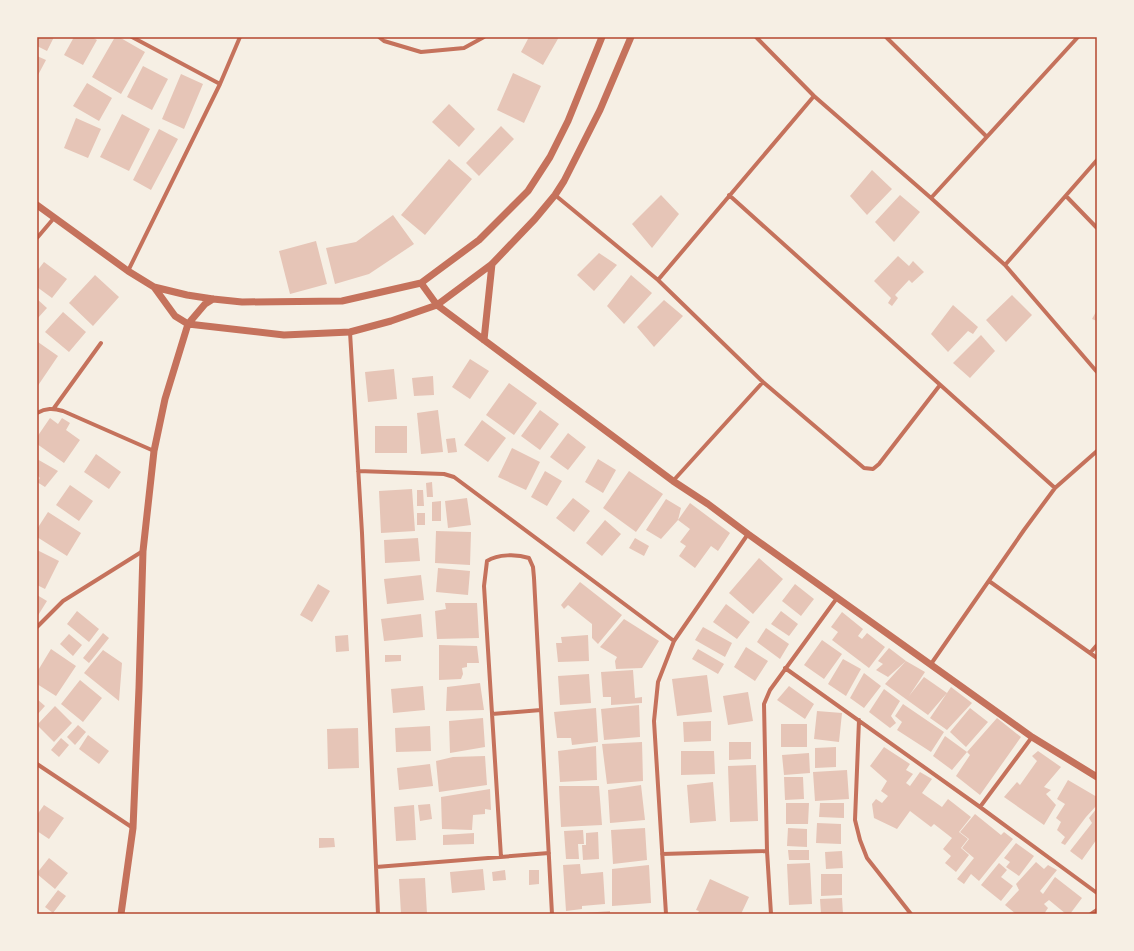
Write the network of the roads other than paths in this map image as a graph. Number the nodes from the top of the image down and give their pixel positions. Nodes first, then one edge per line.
1 (132, 37) edge
2 (240, 37) edge
3 (379, 37) edge
4 (484, 37) edge
5 (602, 37) edge
6 (631, 37) edge
7 (756, 37) edge
8 (886, 37) edge
9 (1078, 37) edge
10 (220, 84) junction
11 (814, 96) junction
12 (986, 136) junction
13 (1097, 160) edge
14 (555, 195) junction
15 (729, 196) junction
16 (1066, 196) junction
17 (931, 198) junction
18 (37, 205) edge
19 (54, 218) junction
20 (1097, 228) edge
21 (37, 238) edge
22 (492, 264) junction
23 (1005, 265) junction
24 (128, 271) junction
25 (658, 280) junction
26 (421, 283) junction
27 (154, 287) junction
28 (213, 299) junction
29 (437, 305) junction
30 (188, 324) junction
31 (350, 332) junction
32 (484, 340) junction
33 (101, 343) dead end
34 (1097, 372) edge
35 (763, 382) junction
36 (940, 385) junction
37 (54, 408) junction
38 (37, 413) edge
39 (154, 451) junction
40 (1097, 451) edge
41 (358, 471) junction
42 (673, 481) junction
43 (1055, 488) junction
44 (748, 534) junction
45 (142, 551) junction
46 (989, 581) junction
47 (837, 598) junction
48 (37, 627) edge
49 (674, 641) junction
50 (1097, 645) edge
51 (1090, 653) junction
52 (1097, 658) edge
53 (931, 664) junction
54 (786, 668) junction
55 (541, 710) junction
56 (492, 714) junction
57 (859, 720) junction
58 (1032, 737) junction
59 (37, 764) edge
60 (1097, 777) edge
61 (980, 807) junction
62 (133, 828) junction
63 (767, 851) junction
64 (549, 853) junction
65 (662, 854) junction
66 (501, 857) junction
67 (376, 866) junction
68 (1097, 893) edge
69 (1097, 910) edge
70 (121, 914) edge
71 (378, 914) edge
72 (552, 914) edge
73 (666, 914) edge
74 (771, 914) edge
75 (911, 914) edge
76 (1091, 914) edge

1 - 10 street
2 - 10 street
3 - 4 street
5 - 26 street
6 - 14 street
7 - 11 street
8 - 12 street
9 - 12 street
10 - 24 street
11 - 15 street
11 - 17 street
12 - 17 street
13 - 16 street
14 - 22 street
14 - 25 street
15 - 25 street
15 - 36 street
16 - 20 street
16 - 23 street
17 - 23 street
18 - 19 street
19 - 21 street
19 - 24 street
22 - 29 street
22 - 32 street
23 - 34 street
24 - 27 street
25 - 35 street
26 - 28 street
26 - 29 street
27 - 28 street
27 - 30 street
28 - 30 street
29 - 31 street
29 - 32 street
30 - 31 street
30 - 39 street
31 - 41 street
32 - 42 street
33 - 37 street
35 - 36 street
35 - 42 street
36 - 43 street
37 - 38 street
37 - 39 street
39 - 45 street
40 - 43 street
41 - 49 street
41 - 67 street
42 - 44 street
43 - 46 street
44 - 47 street
44 - 49 street
45 - 48 street
45 - 62 street
46 - 51 street
46 - 53 street
47 - 53 street
47 - 54 street
49 - 65 street
50 - 51 street
51 - 52 street
53 - 58 street
54 - 57 street
54 - 63 street
55 - 56 street
55 - 56 street
55 - 64 street
56 - 66 street
57 - 61 street
57 - 75 street
58 - 60 street
58 - 61 street
59 - 62 street
61 - 68 street
62 - 70 street
63 - 65 street
63 - 74 street
64 - 66 street
64 - 72 street
65 - 73 street
66 - 67 street
67 - 71 street
69 - 76 street

